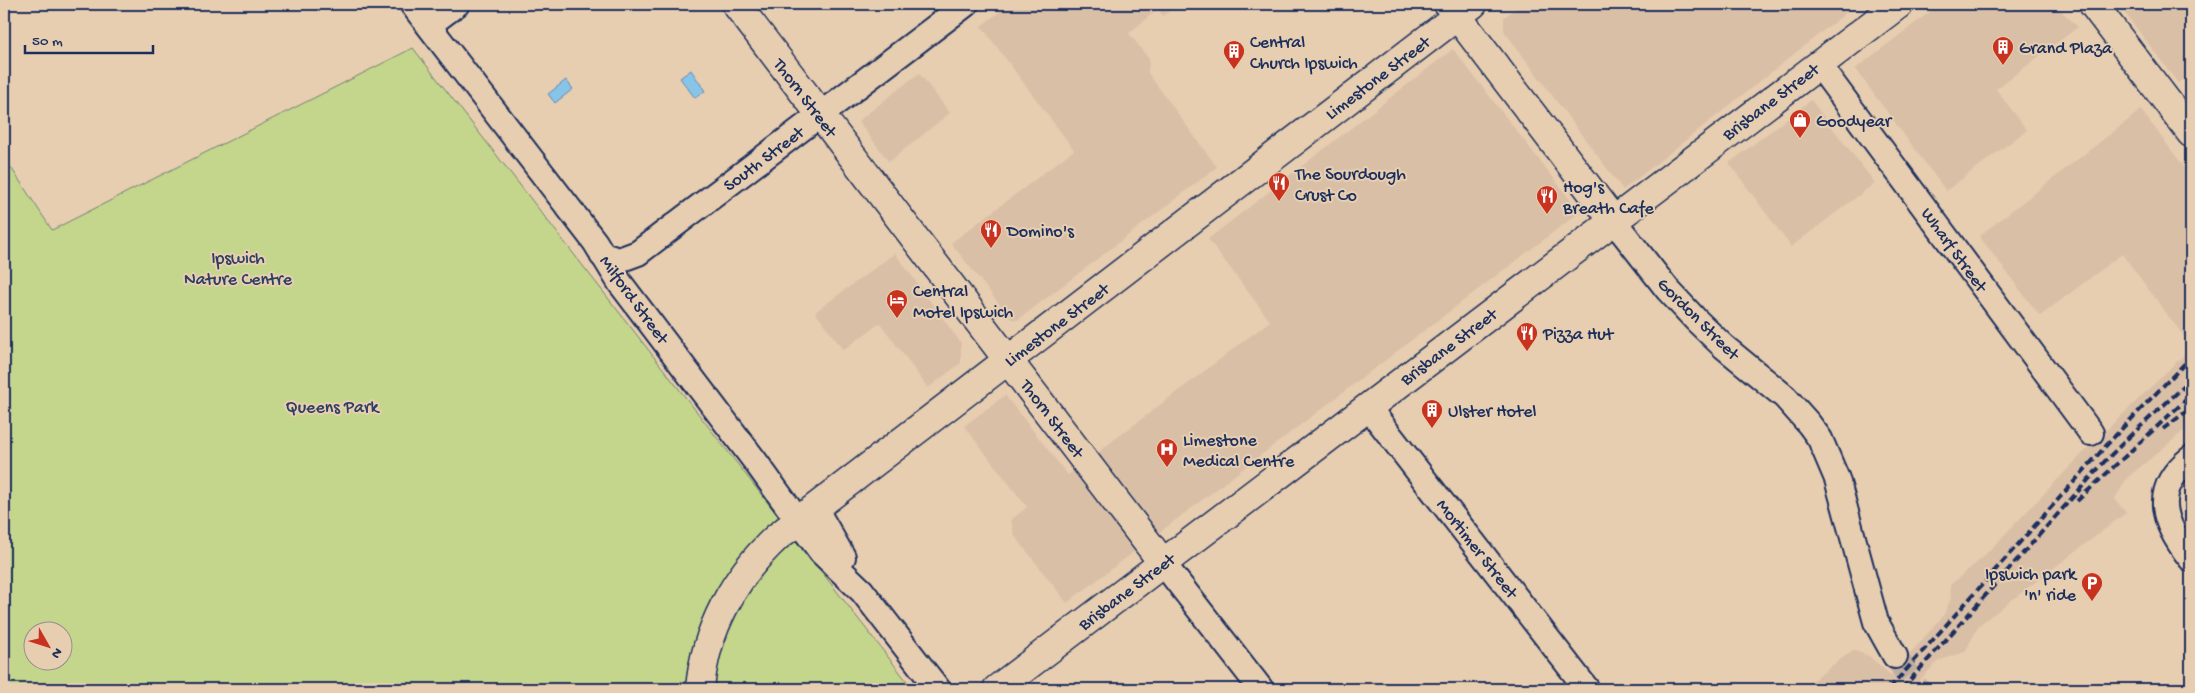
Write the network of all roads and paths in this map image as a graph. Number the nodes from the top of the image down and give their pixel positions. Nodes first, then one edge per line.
1 (412, 4) edge
2 (457, 4) edge
3 (736, 4) edge
4 (966, 4) edge
5 (1899, 4) edge
6 (2093, 4) edge
7 (1460, 8) edge
8 (429, 25) junction
9 (1818, 65) junction
10 (820, 115) junction
11 (2191, 133) edge
12 (1613, 220) junction
13 (602, 255) junction
14 (1008, 360) junction
15 (1368, 406) junction
16 (2091, 432) dead end
17 (2191, 458) edge
18 (806, 515) junction
19 (2191, 559) edge
20 (1164, 562) junction
21 (1895, 656) tunnel mouth
22 (700, 689) edge
23 (938, 689) edge
24 (997, 689) edge
25 (1261, 689) edge
26 (1587, 689) edge

1 - 8 street, Milford Street
2 - 8 street
3 - 10 main road, Thorn Street
4 - 10 street, South Street
5 - 9 main road, Brisbane Street
6 - 11 main road
7 - 12 main road, Gordon Street
7 - 14 main road, Limestone Street
8 - 13 street, Milford Street
9 - 12 main road, Brisbane Street
9 - 16 street, Wharf Street
10 - 13 street, South Street
10 - 14 main road, Thorn Street
12 - 15 main road, Brisbane Street
12 - 21 street, Gordon Street
13 - 18 street, Milford Street
14 - 18 main road, Limestone Street
14 - 20 main road, Thorn Street
15 - 20 main road, Brisbane Street
15 - 26 street, Mortimer Street
17 - 19 street
18 - 22 main road, Limestone Street
18 - 23 street, Milford Street
20 - 24 main road, Brisbane Street
20 - 25 street, Thorn Street

